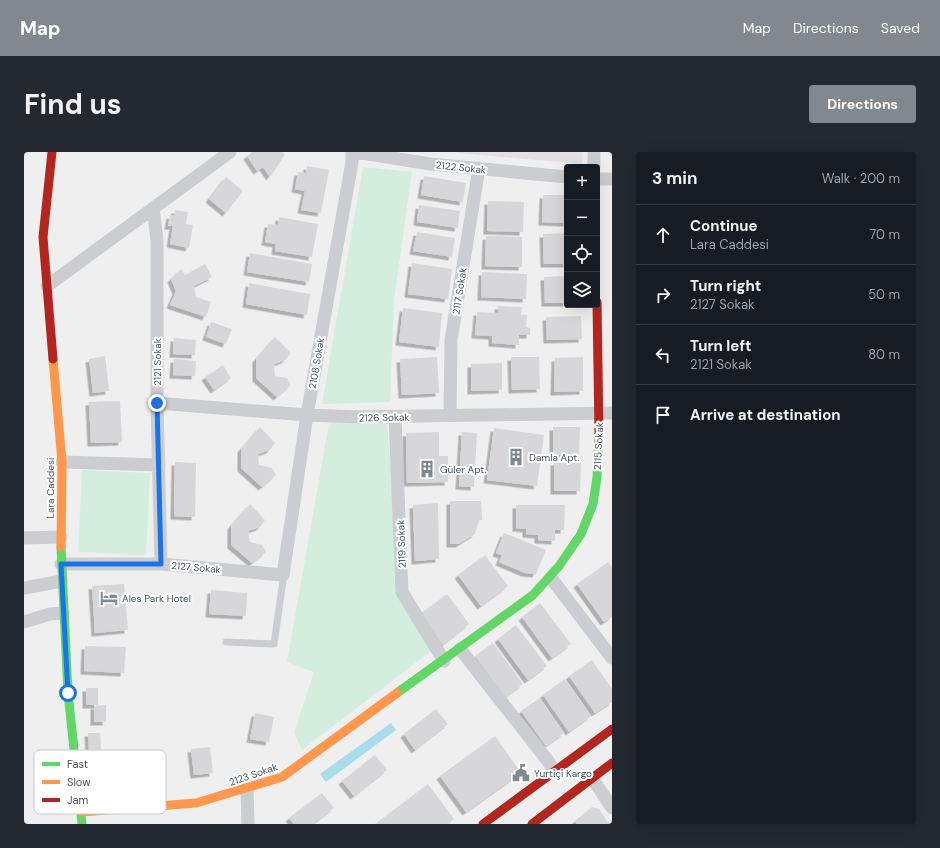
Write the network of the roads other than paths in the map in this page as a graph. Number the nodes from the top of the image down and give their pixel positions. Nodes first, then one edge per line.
1 (52, 152) edge
2 (230, 152) edge
3 (352, 152) edge
4 (356, 152) edge
5 (594, 152) edge
6 (594, 164) edge
7 (478, 168) junction
8 (564, 177) edge
9 (600, 179) edge
10 (612, 179) edge
11 (153, 208) junction
12 (47, 286) junction
13 (597, 308) edge
14 (157, 403) junction
15 (606, 413) edge
16 (307, 415) junction
17 (450, 416) junction
18 (396, 417) junction
19 (62, 462) junction
20 (159, 465) junction
21 (61, 537) junction
22 (24, 538) edge
23 (61, 564) junction
24 (161, 564) junction
25 (283, 574) junction
26 (551, 578) junction
27 (61, 581) junction
28 (24, 588) edge
29 (63, 613) junction
30 (24, 622) edge
31 (226, 642) dead end
32 (460, 649) junction
33 (612, 658) edge
34 (444, 661) junction
35 (612, 729) edge
36 (74, 750) edge
37 (612, 763) edge
38 (554, 771) junction
39 (592, 778) junction
40 (247, 789) junction
41 (166, 805) edge
42 (612, 808) edge
43 (81, 814) edge
44 (82, 824) edge
45 (248, 824) edge
46 (483, 824) edge
47 (532, 824) edge

1 - 12 street, Lara Caddesi
2 - 11 street
3 - 16 street, 2108 Sokak
4 - 7 street, 2122 Sokak
5 - 6 street
7 - 8 street, 2122 Sokak
7 - 17 street, 2117 Sokak
9 - 10 street
11 - 12 street
11 - 14 street, 2121 Sokak
12 - 19 street, Lara Caddesi
13 - 15 street, 2115 Sokak
14 - 16 street, 2126 Sokak
14 - 20 street, 2121 Sokak
15 - 17 street, 2126 Sokak
15 - 26 street, 2115 Sokak
16 - 18 street, 2126 Sokak
16 - 25 street, 2108 Sokak
17 - 18 street, 2126 Sokak
18 - 34 street, 2119 Sokak
19 - 20 street
19 - 21 street, Lara Caddesi
20 - 24 street, 2121 Sokak
21 - 22 street
21 - 23 street, Lara Caddesi
23 - 24 street, 2127 Sokak
23 - 27 street, Lara Caddesi
24 - 25 street, 2127 Sokak
25 - 31 lane
26 - 32 street, 2115 Sokak
26 - 33 street
27 - 28 street
27 - 29 street, Lara Caddesi
29 - 30 street
29 - 36 street, Lara Caddesi
32 - 34 street, 2115 Sokak
32 - 38 street
34 - 40 street, 2123 Sokak
35 - 38 street
37 - 39 street
38 - 46 street
39 - 42 street
39 - 47 street
40 - 41 street, 2123 Sokak
40 - 45 street
43 - 44 street, Lara Caddesi

